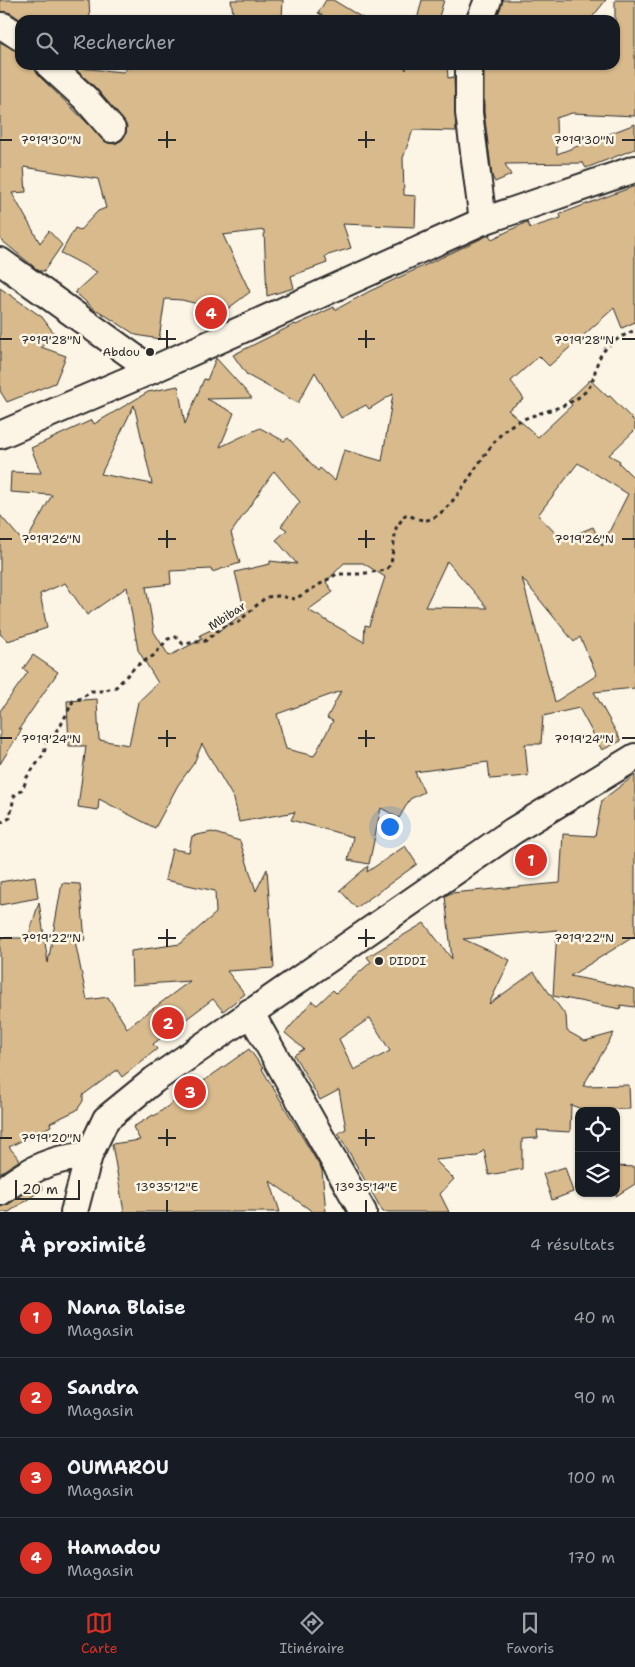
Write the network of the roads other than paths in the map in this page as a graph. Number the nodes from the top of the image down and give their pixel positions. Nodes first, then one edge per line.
1 (488, 0) edge
2 (482, 15) edge
3 (0, 26) edge
4 (15, 33) edge
5 (55, 70) edge
6 (469, 70) edge
7 (112, 129) dead end
8 (635, 170) edge
9 (483, 221) junction
10 (0, 261) edge
11 (152, 370) junction
12 (0, 435) edge
13 (635, 757) edge
14 (250, 1012) junction
15 (89, 1155) junction
16 (0, 1192) edge
17 (74, 1212) edge
18 (363, 1212) edge

1 - 2 street
3 - 4 street
5 - 7 street
6 - 9 street
8 - 9 street
9 - 11 street
10 - 11 street
11 - 12 street
13 - 14 street
14 - 15 street
14 - 18 street
15 - 16 street
15 - 17 street

